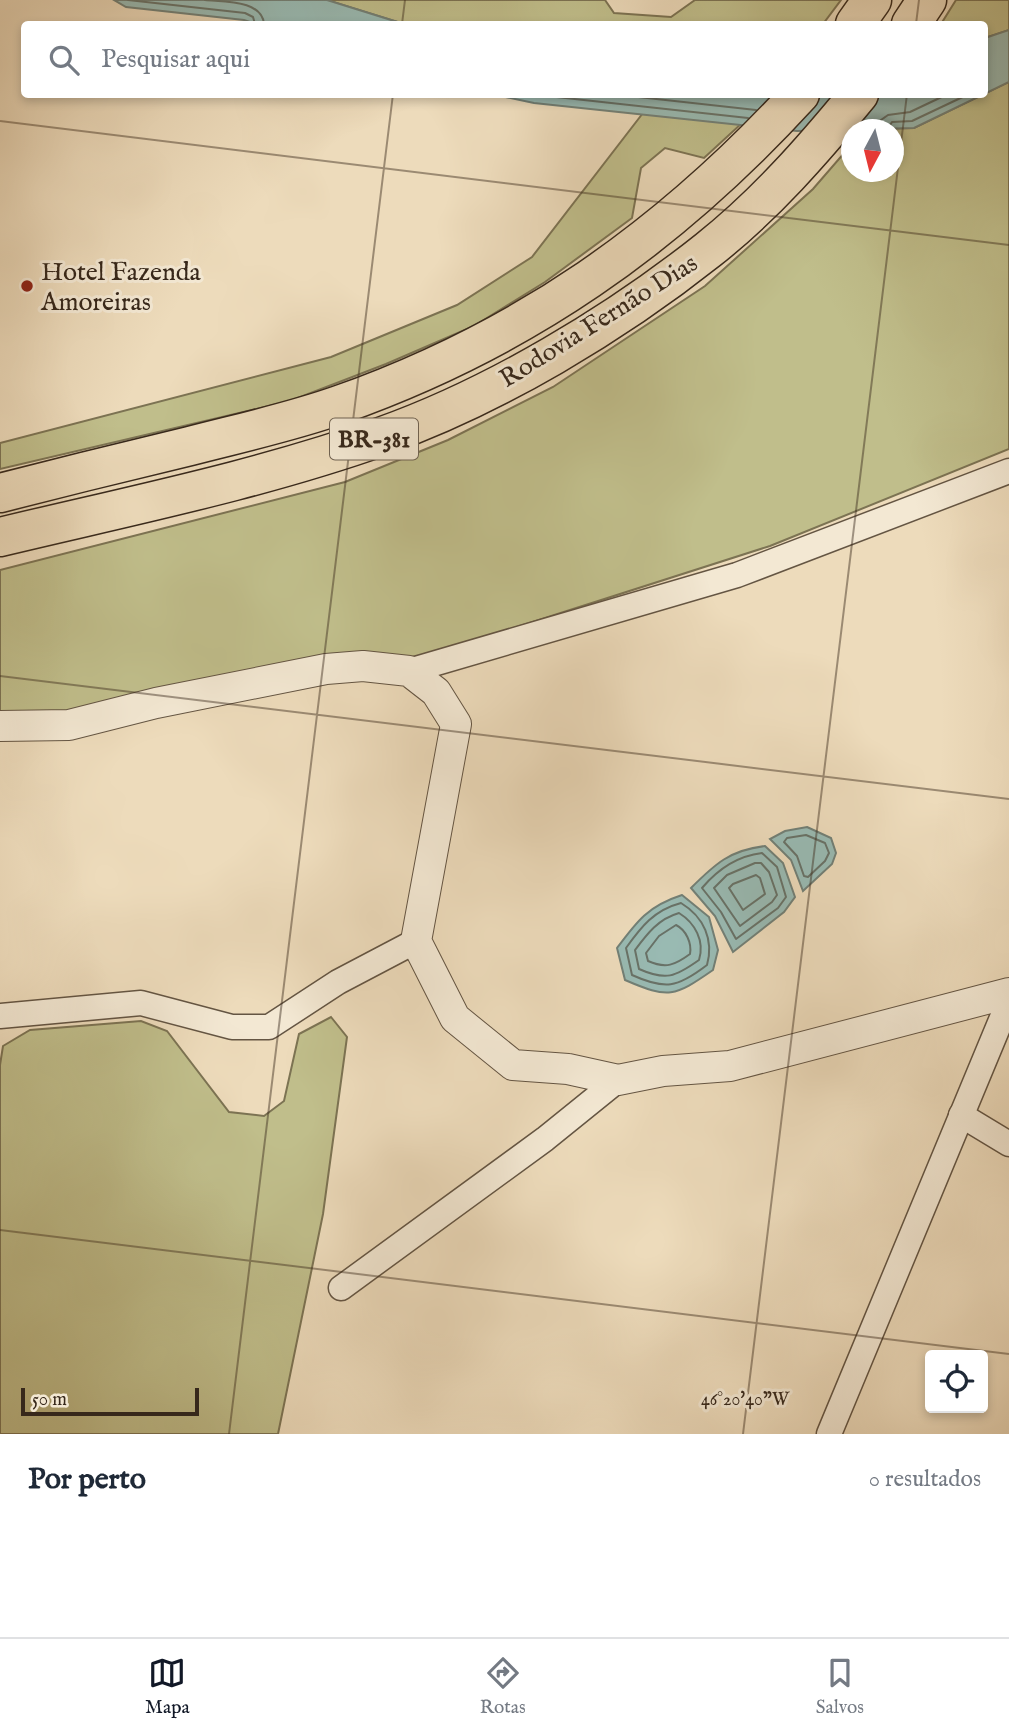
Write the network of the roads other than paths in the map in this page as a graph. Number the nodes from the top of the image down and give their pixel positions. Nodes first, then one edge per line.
1 (872, 0) edge
2 (927, 0) edge
3 (857, 21) edge
4 (913, 21) edge
5 (796, 98) edge
6 (856, 98) edge
7 (1009, 471) edge
8 (0, 493) edge
9 (0, 537) edge
10 (409, 671) junction
11 (0, 726) edge
12 (415, 941) junction
13 (1009, 993) edge
14 (1009, 1001) edge
15 (0, 1016) edge
16 (618, 1080) junction
17 (961, 1115) junction
18 (1009, 1144) edge
19 (341, 1288) dead end
20 (829, 1434) edge

1 - 3 highway
2 - 4 highway
5 - 8 highway, Rodovia Fernão Dias / BR-381
6 - 9 highway, Rodovia Fernão Dias / BR-381
7 - 10 street
10 - 11 street
10 - 12 street
12 - 15 street
12 - 16 street
13 - 16 street
14 - 17 street
16 - 19 street
17 - 18 street
17 - 20 street

